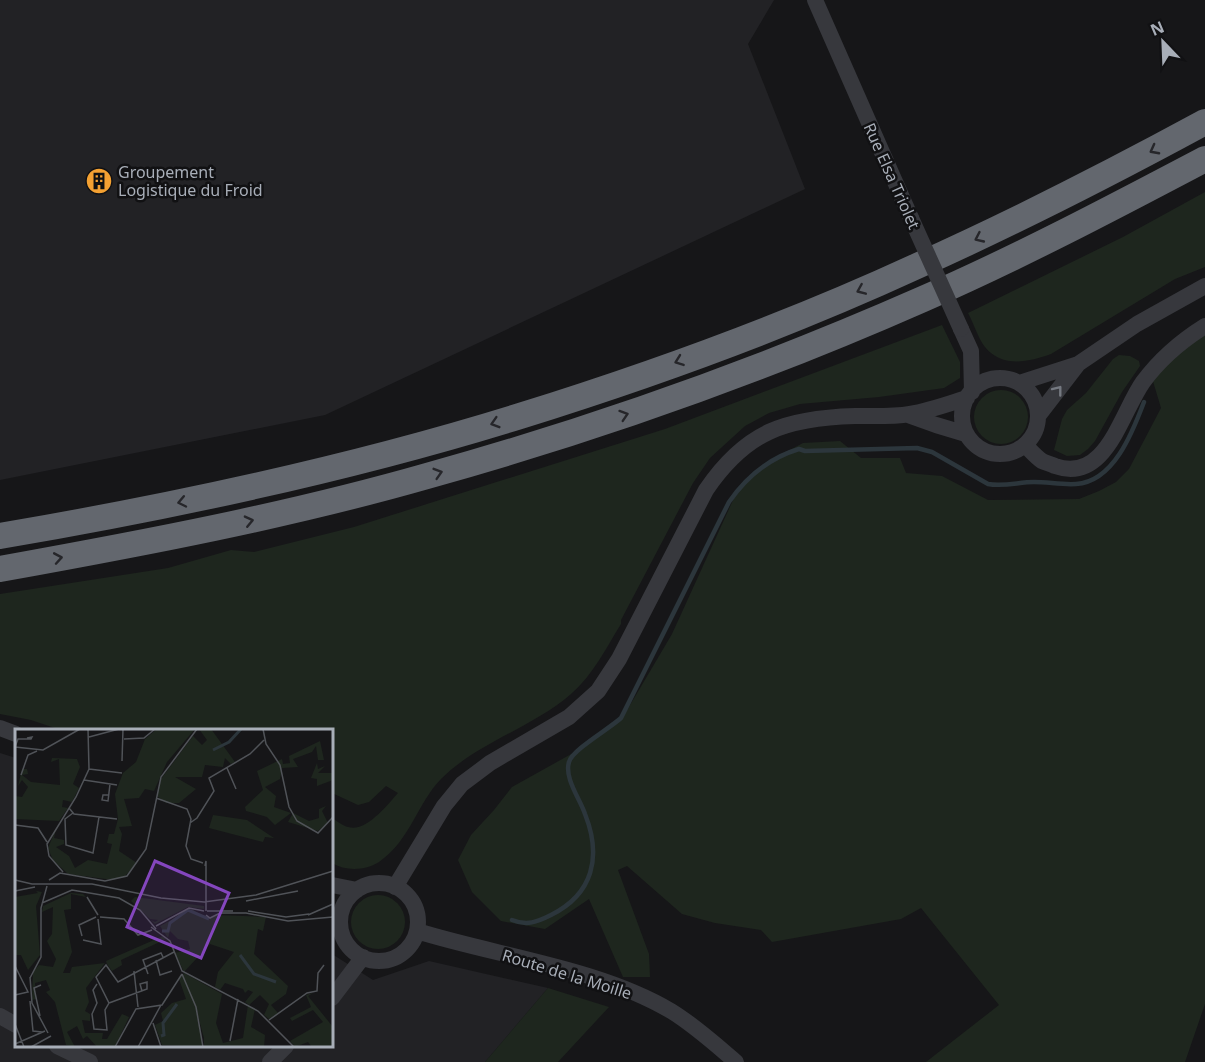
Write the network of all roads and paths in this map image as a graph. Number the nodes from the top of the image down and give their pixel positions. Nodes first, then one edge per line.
1 (815, 0) edge
2 (1205, 122) edge
3 (1205, 159) edge
4 (1205, 286) edge
5 (1205, 326) edge
6 (971, 351) junction
7 (1078, 364) junction
8 (996, 379) junction
9 (1019, 383) junction
10 (970, 395) junction
11 (908, 415) junction
12 (1038, 416) junction
13 (966, 434) junction
14 (1025, 445) junction
15 (0, 536) edge
16 (0, 569) edge
17 (0, 728) edge
18 (15, 734) edge
19 (333, 885) edge
20 (395, 886) junction
21 (357, 890) junction
22 (333, 904) edge
23 (340, 927) junction
24 (417, 931) junction
25 (363, 957) junction
26 (333, 997) edge
27 (0, 1016) edge
28 (15, 1024) edge
29 (59, 1047) edge
30 (285, 1047) edge
31 (90, 1062) edge
32 (270, 1062) edge
33 (736, 1062) edge

1 - 6 street, Rue Elsa Triolet, bridge
2 -> 15 highway
16 -> 3 highway
4 - 7 street
5 - 14 street
6 - 8 street, Rue Elsa Triolet
6 - 10 street, Rue Elsa Triolet
7 - 9 street
12 -> 7 street
8 - 9 street
8 - 10 street
9 - 12 street
10 - 11 street
10 - 13 street
11 - 13 street
11 - 20 street
12 - 14 street
13 - 14 street
17 - 18 street
19 - 21 street
20 - 21 street
20 - 24 street
21 - 23 street
22 - 23 street
23 - 25 street
24 - 25 street
24 - 33 street, Route de la Moille
25 - 26 street
27 - 28 street
29 - 31 street
30 - 32 street

